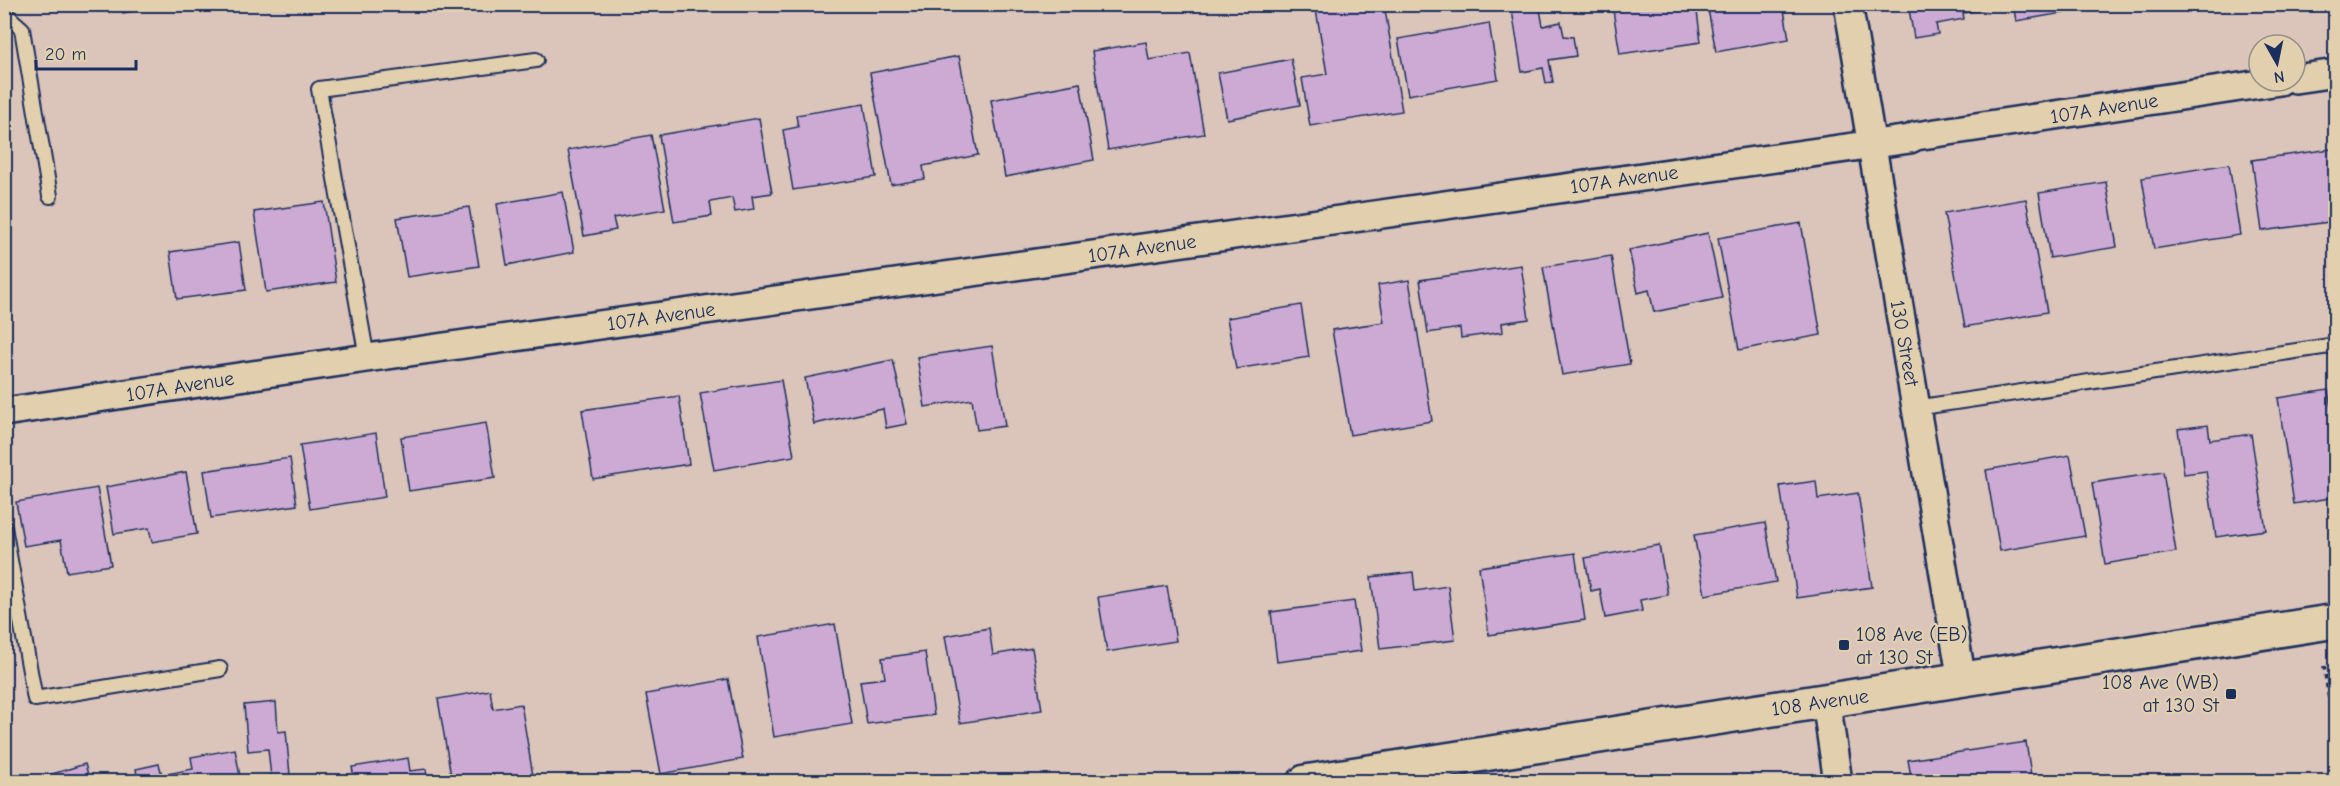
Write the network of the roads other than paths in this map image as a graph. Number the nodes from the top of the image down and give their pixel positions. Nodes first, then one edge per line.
1 (1848, 4) edge
2 (4, 13) edge
3 (536, 60) dead end
4 (2336, 72) edge
5 (2307, 77) edge
6 (2247, 86) edge
7 (1871, 144) junction
8 (50, 196) dead end
9 (2336, 345) edge
10 (368, 358) junction
11 (1916, 408) junction
12 (4, 412) edge
13 (4, 527) edge
14 (2336, 621) edge
15 (220, 669) dead end
16 (1962, 681) junction
17 (1826, 701) junction
18 (1313, 781) edge
19 (1838, 782) edge

1 - 7 street, 130 Street
2 - 8 lane
3 - 10 lane
4 - 5 street
6 - 7 street, 107A Avenue
7 - 10 street, 107A Avenue
7 - 11 street, 130 Street
9 - 11 lane
10 - 12 street, 107A Avenue
11 - 16 street, 130 Street
13 - 15 lane
14 - 16 main road, 108 Avenue
16 - 17 main road, 108 Avenue
17 - 18 main road, 108 Avenue
17 - 19 street

